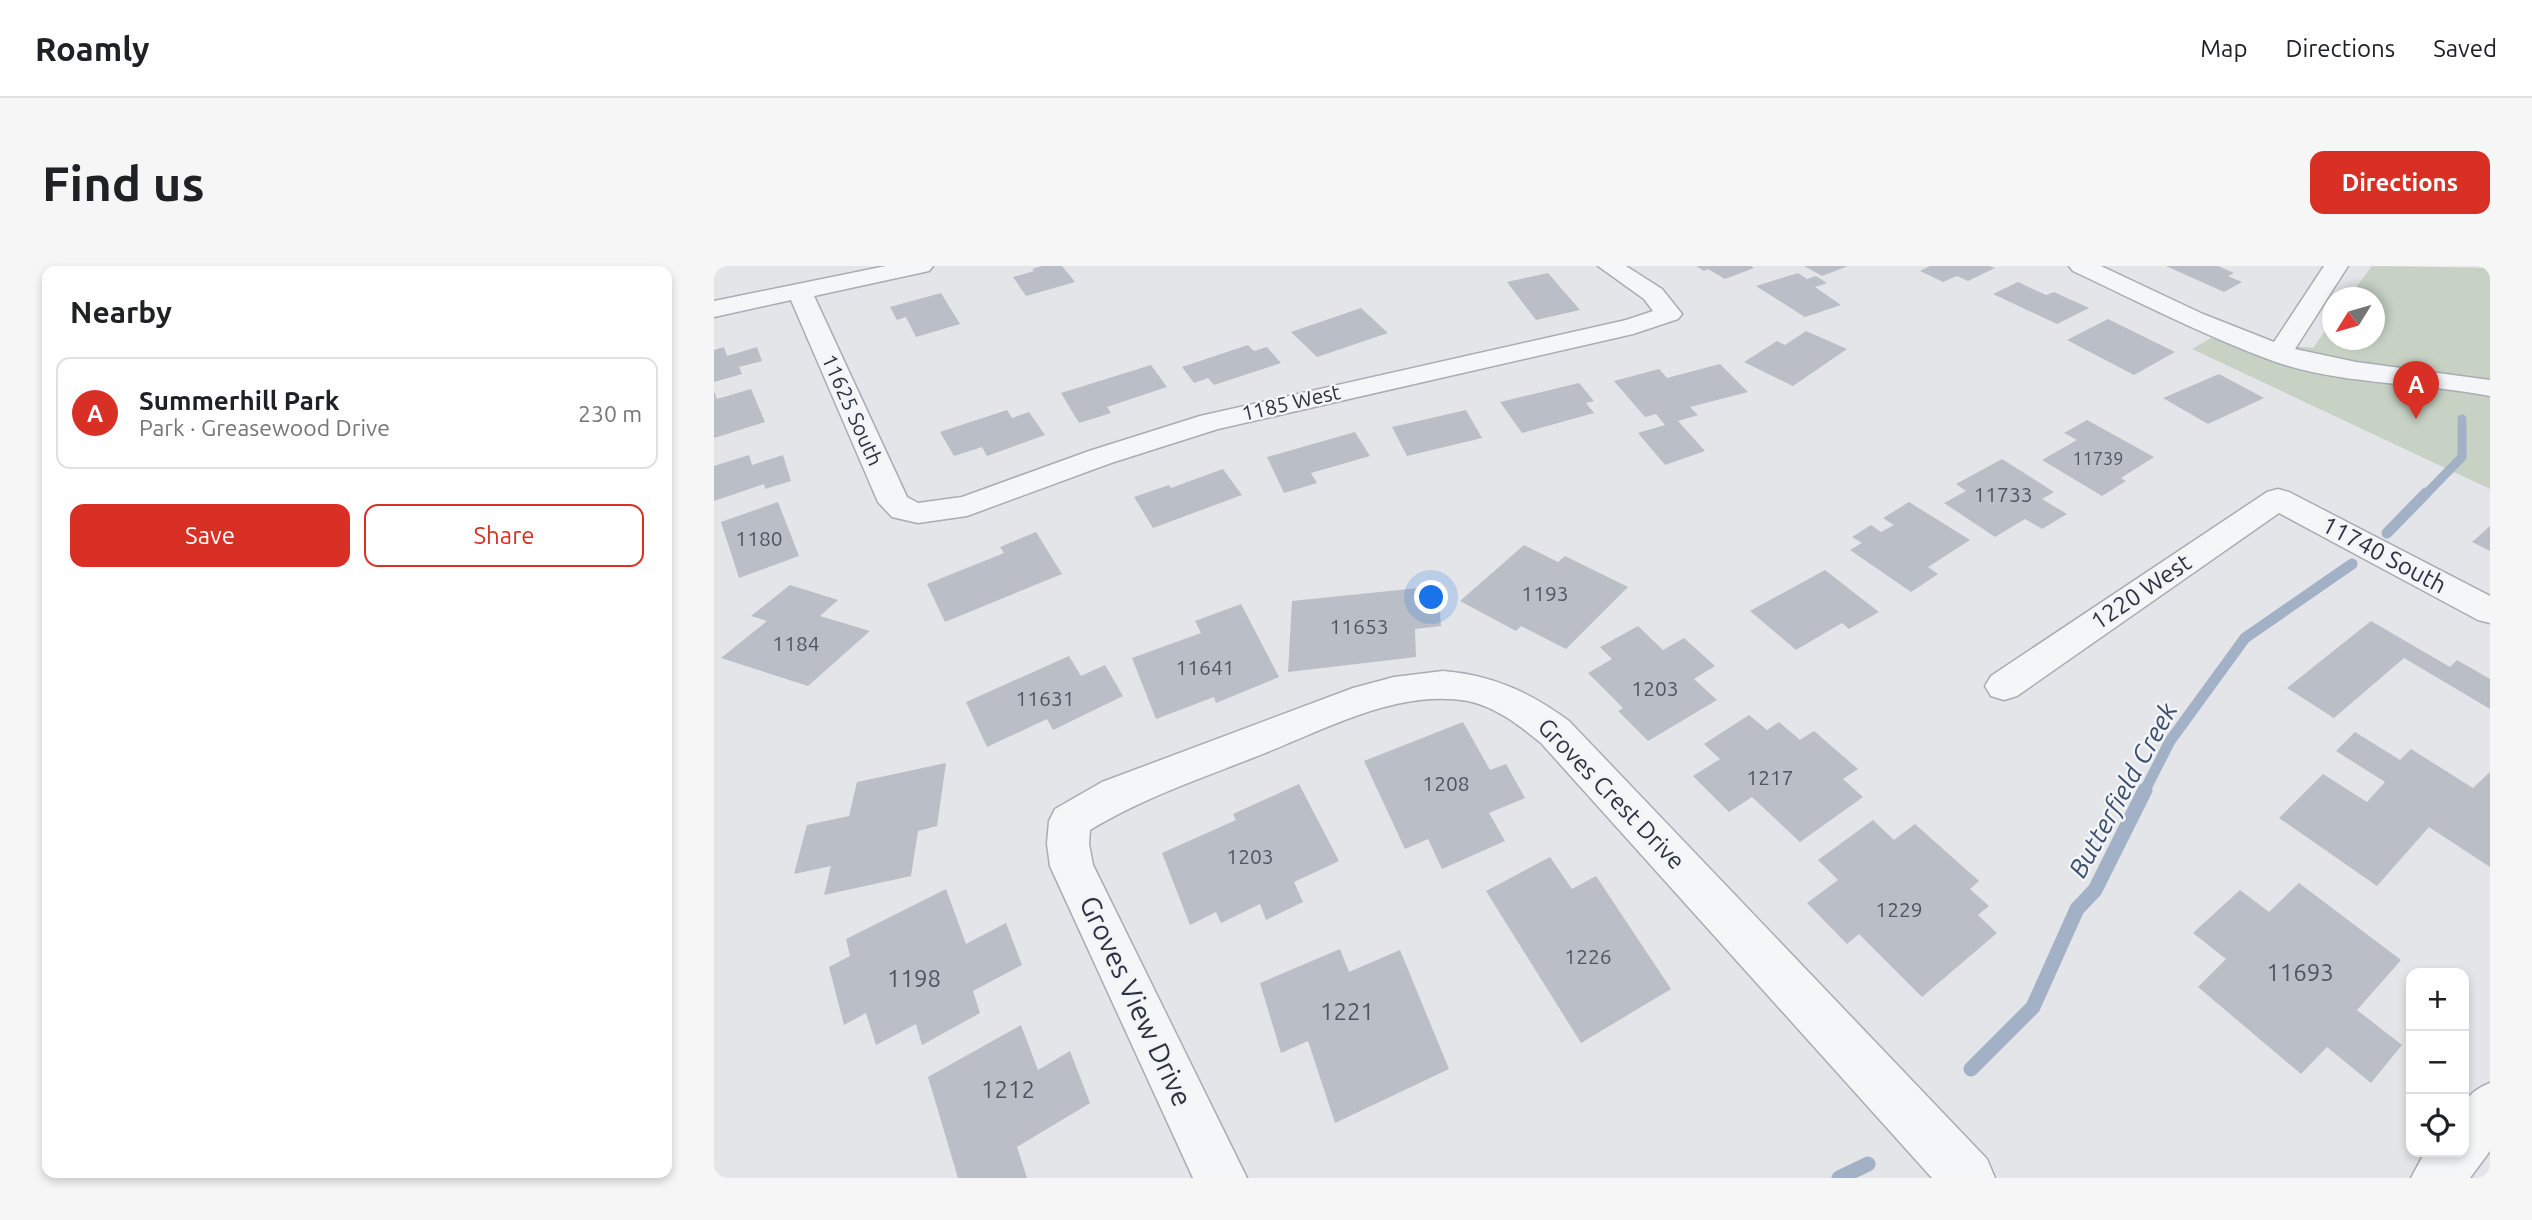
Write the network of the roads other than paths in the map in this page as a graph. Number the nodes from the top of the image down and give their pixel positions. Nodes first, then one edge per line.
1 (921, 266) edge
2 (1610, 266) edge
3 (2081, 266) edge
4 (2336, 266) edge
5 (800, 293) junction
6 (714, 309) edge
7 (2279, 354) junction
8 (2490, 388) edge
9 (2278, 499) joint
10 (918, 513) joint
11 (2490, 611) edge
12 (2004, 686) dead end
13 (1070, 821) joint
14 (2490, 1108) edge
15 (2469, 1136) edge
16 (2453, 1157) edge
17 (1220, 1178) edge
18 (1968, 1178) edge
19 (2438, 1178) edge

1 - 5 street
2 - 10 street, 1185 West
3 - 7 street
4 - 7 street
5 - 6 street
5 - 10 street, 11625 South
7 - 8 street
9 - 11 street, 11740 South
9 - 12 street, 1220 West
13 - 17 street, Groves View Drive
13 - 18 street, Groves Crest Drive
14 - 15 street
16 - 19 street

